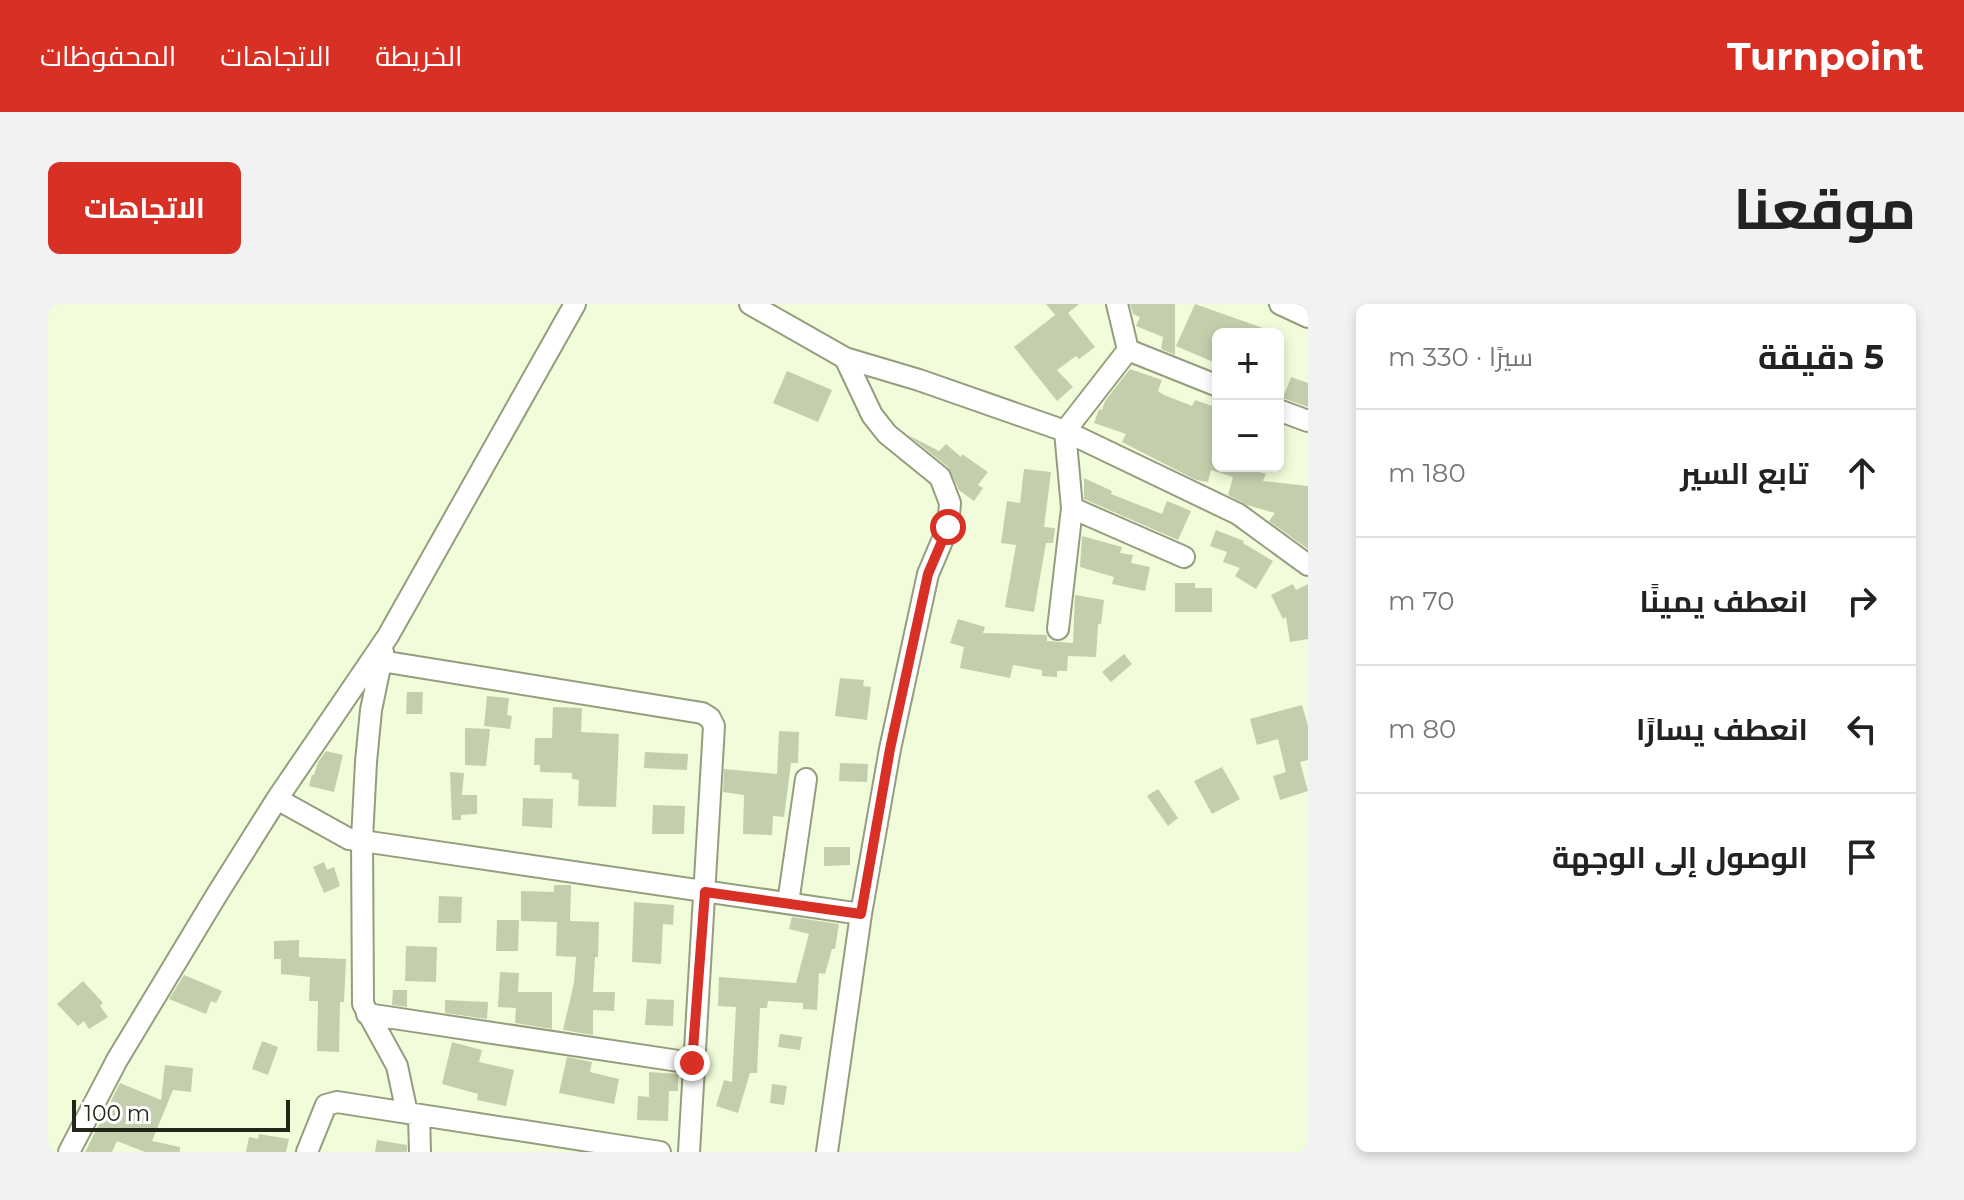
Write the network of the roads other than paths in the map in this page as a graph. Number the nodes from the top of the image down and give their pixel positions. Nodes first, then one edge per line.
1 (575, 304) edge
2 (750, 304) edge
3 (1117, 304) edge
4 (1280, 304) edge
5 (1308, 317) edge
6 (1128, 350) junction
7 (845, 358) junction
8 (1212, 384) edge
9 (1284, 412) edge
10 (1308, 421) edge
11 (1065, 431) junction
12 (1072, 508) junction
13 (1184, 557) dead end
14 (1308, 565) edge
15 (1058, 629) dead end
16 (388, 636) junction
17 (381, 661) junction
18 (806, 779) dead end
19 (277, 799) junction
20 (362, 839) junction
21 (705, 892) junction
22 (788, 903) junction
23 (861, 914) junction
24 (367, 1014) junction
25 (692, 1063) junction
26 (413, 1114) junction
27 (69, 1152) edge
28 (307, 1152) edge
29 (420, 1152) edge
30 (660, 1152) edge
31 (689, 1152) edge
32 (827, 1152) edge

1 - 16 street
2 - 7 street
3 - 6 street
4 - 5 street
6 - 8 street
6 - 11 street
7 - 11 street
7 - 23 street
9 - 10 street
11 - 12 street
11 - 14 street
12 - 13 street
12 - 15 street
16 - 17 street
16 - 19 street
17 - 20 street
17 - 21 street
18 - 22 street
19 - 20 street
19 - 27 street
20 - 21 street
20 - 24 street
21 - 22 street
21 - 25 street
22 - 23 street
23 - 32 street
24 - 25 street
24 - 26 street
25 - 31 street
26 - 28 street
26 - 29 street
26 - 30 street

